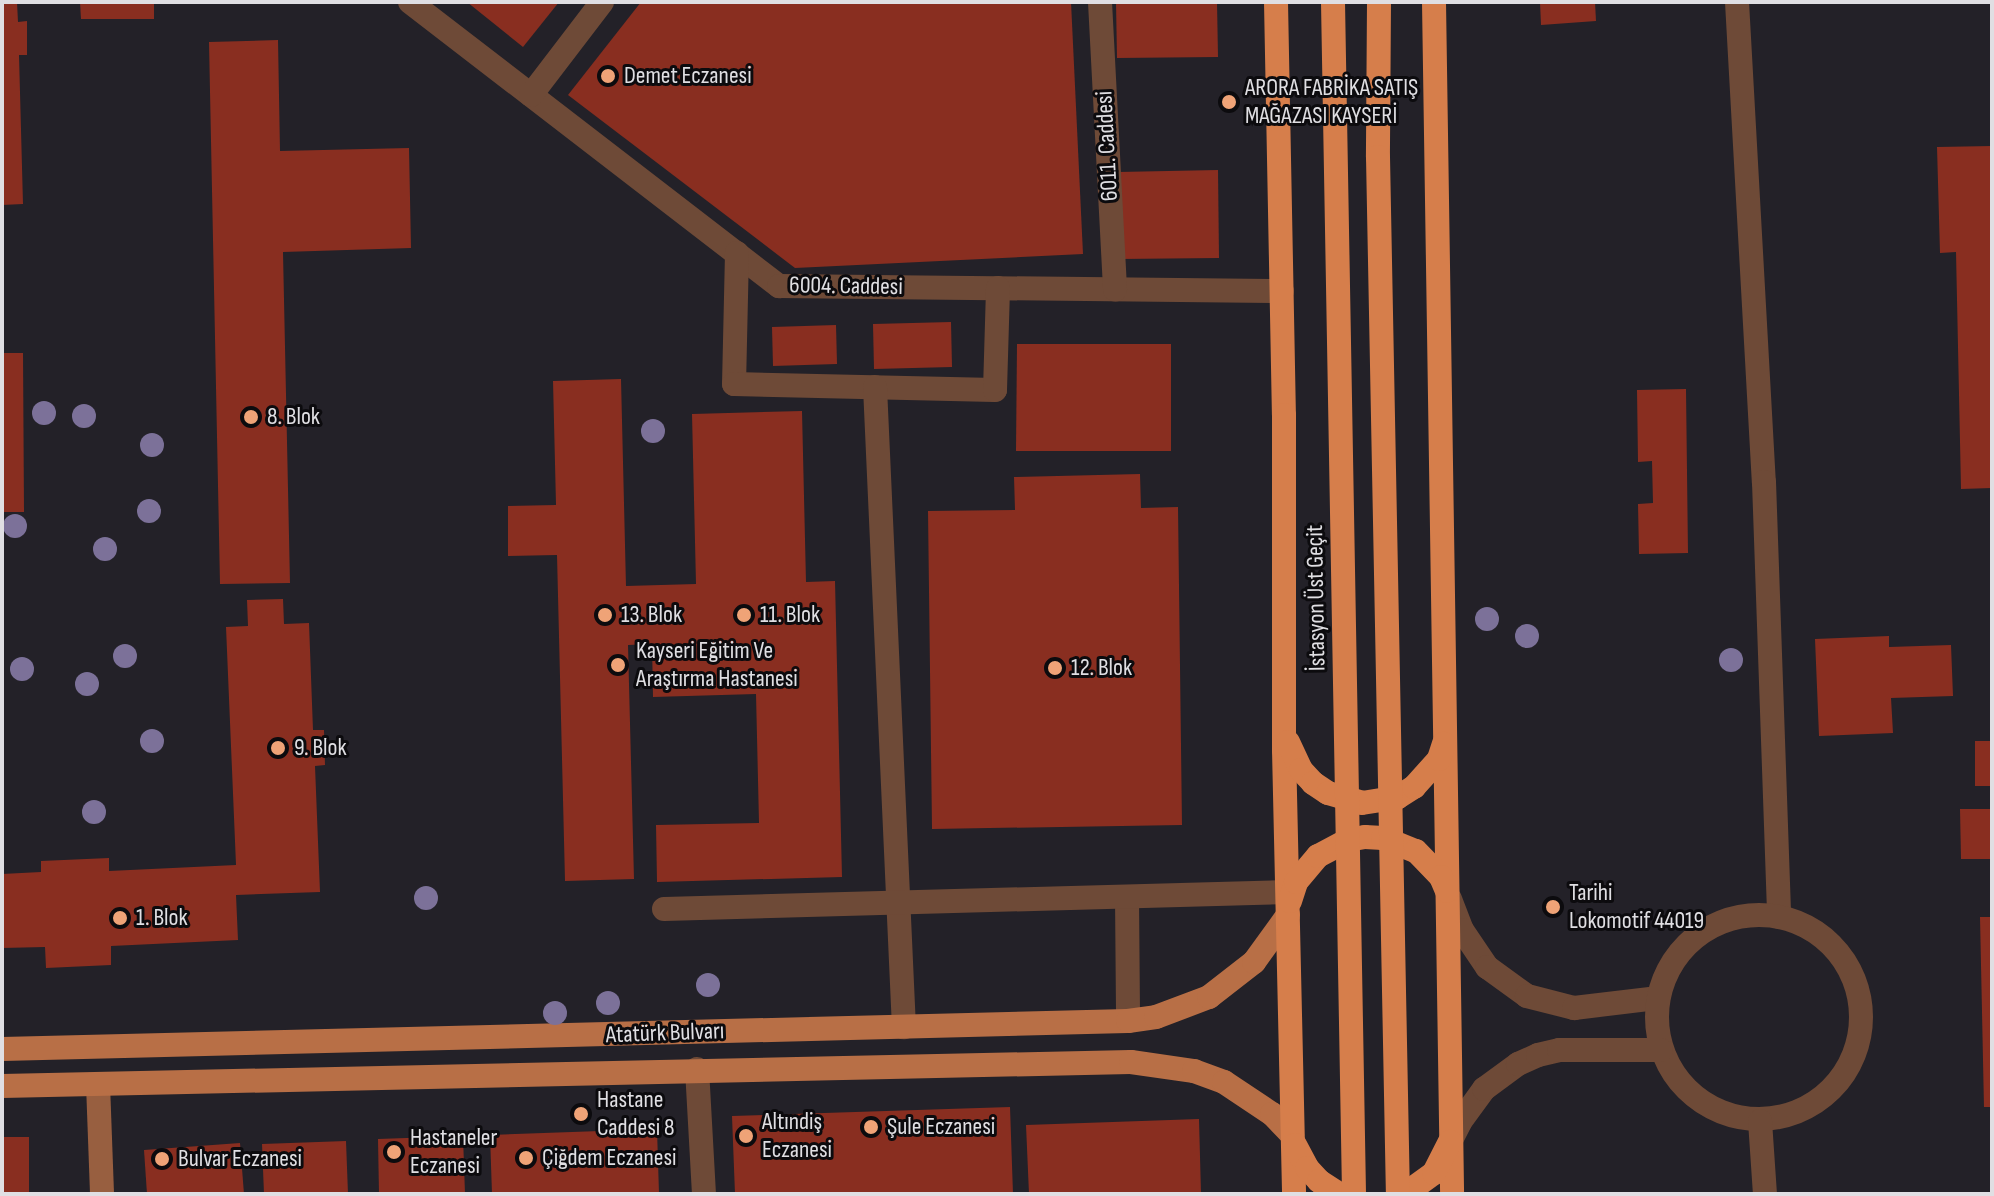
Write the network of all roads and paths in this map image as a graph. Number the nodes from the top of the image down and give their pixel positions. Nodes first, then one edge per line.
1 (410, 2) edge
2 (602, 2) edge
3 (1100, 2) edge
4 (1276, 2) edge
5 (1333, 2) edge
6 (1379, 2) edge
7 (1434, 2) edge
8 (1737, 2) edge
9 (531, 95) junction
10 (737, 253) junction
11 (998, 288) junction
12 (1115, 290) junction
13 (1282, 291) junction
14 (875, 387) junction
15 (1285, 733) junction
16 (1446, 738) junction
17 (1448, 893) junction
18 (1127, 897) junction
19 (898, 903) junction
20 (1287, 904) junction
21 (664, 909) dead end
22 (1779, 917) junction
23 (1658, 998) junction
24 (1128, 1021) junction
25 (904, 1027) junction
26 (2, 1049) edge
27 (1661, 1050) junction
28 (697, 1069) junction
29 (98, 1084) junction
30 (2, 1086) edge
31 (1760, 1121) junction
32 (1292, 1135) junction
33 (1451, 1140) junction
34 (102, 1194) edge
35 (704, 1194) edge
36 (1294, 1194) edge
37 (1339, 1194) edge
38 (1354, 1194) edge
39 (1398, 1194) edge
40 (1405, 1194) edge
41 (1452, 1194) edge
42 (1765, 1194) edge

1 - 9 street, 6004. Caddesi
2 - 9 street
3 - 12 street, 6011. Caddesi
4 - 13 highway
5 - 38 highway, İstasyon Üst Geçit, bridge
6 - 39 highway, bridge
7 - 16 highway
8 - 22 street
9 - 10 street, 6004. Caddesi
10 - 11 street, 6004. Caddesi
10 - 14 street
11 - 12 street, 6004. Caddesi
11 - 14 street
12 - 13 street, 6004. Caddesi
13 - 15 highway
14 - 19 street
15 - 16 highway
15 - 20 highway
16 - 17 highway
17 - 20 highway
17 - 23 street
17 - 33 highway
18 - 19 street
18 - 20 street
18 - 24 street
19 - 21 street
19 - 25 street
20 - 24 main road, Atatürk Bulvarı
20 - 32 highway
22 - 23 street
22 - 31 street
23 - 27 street
24 - 25 main road, Atatürk Bulvarı
25 - 26 main road, Atatürk Bulvarı
27 - 31 street
27 - 33 street
28 - 29 main road, Atatürk Bulvarı
28 - 32 main road, Atatürk Bulvarı
28 - 35 street
29 - 30 main road, Atatürk Bulvarı
29 - 34 street
31 - 42 street
32 - 36 highway
32 - 37 highway
33 - 40 highway
33 - 41 highway

